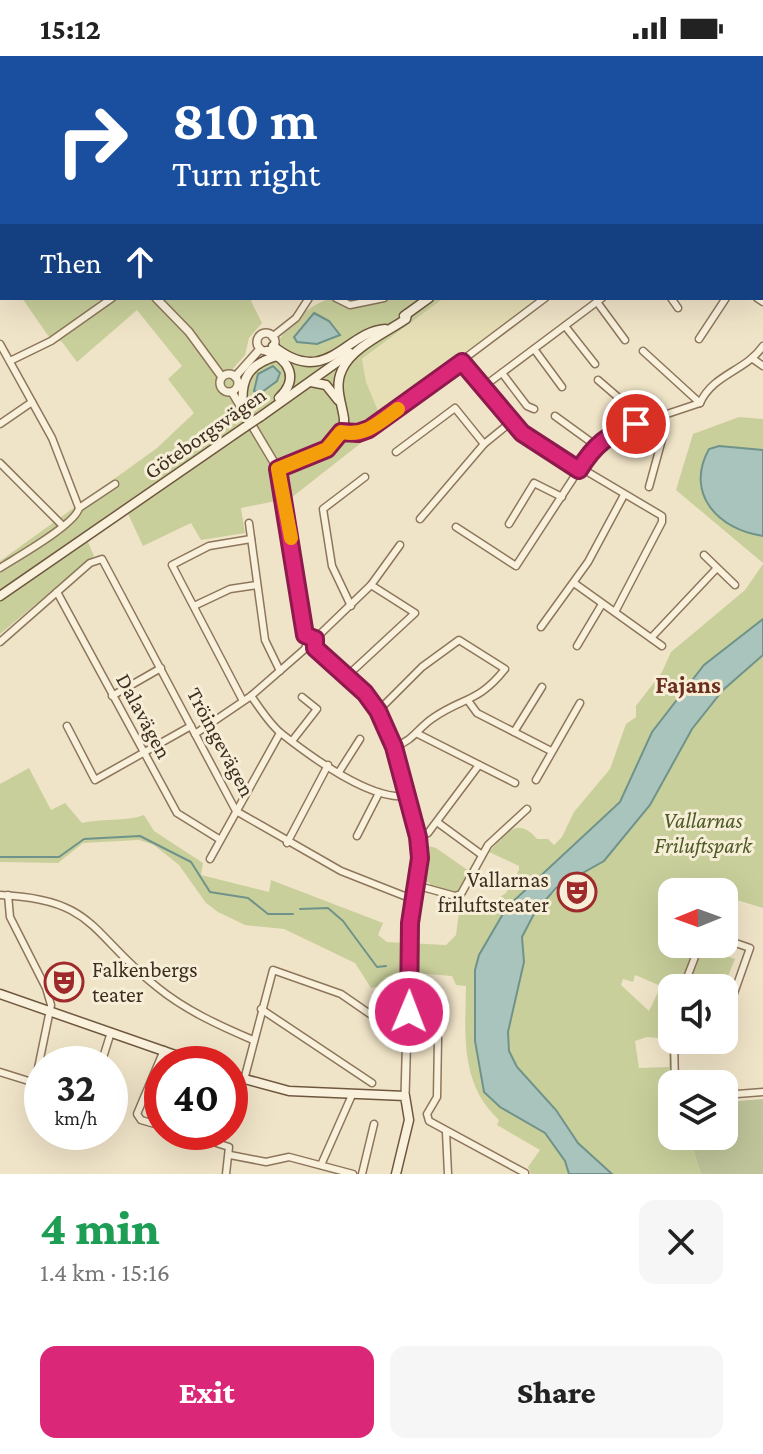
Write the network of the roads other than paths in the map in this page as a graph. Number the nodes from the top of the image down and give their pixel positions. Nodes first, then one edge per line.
1 (109, 300) edge
2 (158, 300) edge
3 (308, 300) edge
4 (340, 300) edge
5 (374, 300) edge
6 (426, 300) edge
7 (542, 300) edge
8 (600, 300) edge
9 (672, 300) edge
10 (725, 300) edge
11 (678, 308) dead end
12 (407, 314) junction
13 (565, 326) junction
14 (385, 329) junction
15 (699, 339) dead end
16 (625, 340) dead end
17 (0, 344) edge
18 (268, 346) junction
19 (763, 346) edge
20 (534, 349) junction
21 (643, 351) dead end
22 (277, 356) junction
23 (753, 359) junction
24 (10, 361) junction
25 (462, 362) junction
26 (595, 364) dead end
27 (763, 366) edge
28 (502, 373) junction
29 (222, 377) junction
30 (235, 377) junction
31 (598, 380) dead end
32 (310, 382) junction
33 (483, 387) junction
34 (562, 387) dead end
35 (232, 392) junction
36 (32, 402) junction
37 (339, 402) junction
38 (700, 403) junction
39 (243, 408) junction
40 (534, 409) dead end
41 (259, 415) junction
42 (555, 416) dead end
43 (660, 417) junction
44 (511, 422) junction
45 (0, 424) edge
46 (636, 424) junction
47 (341, 432) junction
48 (484, 444) junction
49 (595, 445) junction
50 (396, 452) dead end
51 (0, 463) edge
52 (278, 469) junction
53 (579, 470) junction
54 (365, 477) dead end
55 (115, 484) dead end
56 (649, 487) dead end
57 (624, 495) junction
58 (562, 497) junction
59 (79, 508) junction
60 (420, 519) dead end
61 (249, 523) dead end
62 (509, 524) dead end
63 (63, 526) junction
64 (456, 527) dead end
65 (251, 539) junction
66 (400, 545) dead end
67 (704, 555) dead end
68 (0, 568) edge
69 (717, 568) junction
70 (574, 583) junction
71 (257, 585) junction
72 (371, 585) junction
73 (735, 585) dead end
74 (57, 592) junction
75 (0, 596) edge
76 (602, 604) junction
77 (194, 606) junction
78 (351, 606) junction
79 (615, 612) junction
80 (541, 627) dead end
81 (651, 638) junction
82 (0, 642) edge
83 (311, 643) junction
84 (577, 646) dead end
85 (662, 646) dead end
86 (161, 668) junction
87 (280, 671) junction
88 (347, 676) junction
89 (542, 687) dead end
90 (112, 696) junction
91 (251, 696) junction
92 (302, 697) dead end
93 (243, 701) junction
94 (469, 702) junction
95 (580, 703) dead end
96 (378, 711) junction
97 (67, 726) dead end
98 (191, 726) junction
99 (514, 732) junction
100 (280, 733) junction
101 (195, 734) junction
102 (418, 734) junction
103 (360, 739) dead end
104 (292, 741) junction
105 (394, 747) junction
106 (551, 751) junction
107 (143, 753) junction
108 (328, 765) junction
109 (479, 765) junction
110 (339, 772) junction
111 (536, 780) dead end
112 (515, 783) dead end
113 (379, 793) junction
114 (407, 796) junction
115 (527, 809) dead end
116 (236, 811) junction
117 (437, 822) junction
118 (357, 836) dead end
119 (418, 837) junction
120 (219, 839) junction
121 (287, 843) junction
122 (482, 855) junction
123 (210, 859) dead end
124 (415, 885) junction
125 (4, 895) edge
126 (412, 899) junction
127 (738, 944) edge
128 (738, 982) edge
129 (0, 994) edge
130 (261, 1009) junction
131 (51, 1010) junction
132 (111, 1032) junction
133 (407, 1035) junction
134 (438, 1038) dead end
135 (253, 1040) junction
136 (107, 1046) edge
137 (152, 1046) edge
138 (248, 1062) edge
139 (0, 1072) edge
140 (248, 1081) edge
141 (372, 1083) dead end
142 (763, 1092) edge
143 (738, 1094) edge
144 (352, 1095) junction
145 (405, 1096) junction
146 (144, 1102) edge
147 (144, 1119) edge
148 (374, 1124) dead end
149 (446, 1132) junction
150 (230, 1151) joint
151 (321, 1165) junction
152 (525, 1173) edge
153 (226, 1174) edge
154 (353, 1174) edge
155 (363, 1174) edge
156 (396, 1174) edge
157 (448, 1174) edge

1 - 24 street
2 - 29 street
3 - 18 street
4 - 5 street
6 - 12 main road, Göteborgsvägen
7 - 25 street
8 - 13 street
8 - 16 street
9 - 11 street
10 - 15 street
12 - 14 main road, Göteborgsvägen
12 - 37 main road
13 - 20 street
13 - 26 street
14 - 18 main road
14 - 32 main road, Göteborgsvägen
17 - 24 street
18 - 22 main road
18 - 30 street
19 - 23 street
20 - 28 street
20 - 34 street
21 - 38 street
22 - 39 main road
22 - 41 main road
23 - 27 street
23 - 38 street
24 - 36 street
25 - 33 street
25 - 47 street
28 - 33 street
28 - 40 street
29 - 30 street
29 - 35 street
30 - 35 street
31 - 46 street
32 - 37 main road
32 - 41 main road, Göteborgsvägen
33 - 44 street
35 - 39 street
36 - 45 street
36 - 59 street
37 - 47 main road
38 - 43 street
39 - 52 street
41 - 75 main road, Göteborgsvägen, bridge
42 - 49 street
43 - 46 street
43 - 56 street
44 - 48 street
44 - 53 street
46 - 49 street
47 - 52 main road
48 - 50 street
48 - 60 street
49 - 53 street
51 - 63 street
52 - 83 street
53 - 57 street
53 - 58 street
54 - 78 street
55 - 59 street
57 - 70 street
57 - 79 street
58 - 62 street
58 - 64 street
59 - 63 street
61 - 65 street
63 - 68 street
65 - 71 street
65 - 77 street
66 - 72 street
67 - 69 street
69 - 73 street
69 - 81 street
70 - 76 street
70 - 80 street
71 - 77 street
71 - 87 street
72 - 78 street
72 - 88 street
74 - 82 street
74 - 86 street, Tröingevägen
74 - 90 street, Dalavägen
76 - 79 street
76 - 84 street
77 - 93 street
78 - 83 street
79 - 81 street
81 - 85 street
83 - 87 street
83 - 88 street
86 - 90 street
86 - 98 street, Tröingevägen
87 - 91 street
88 - 96 street
89 - 99 street
90 - 107 street, Dalavägen
91 - 93 street
91 - 100 street
92 - 104 street
93 - 101 street
94 - 96 street
94 - 99 street
94 - 102 street
95 - 106 street
96 - 105 street
97 - 107 street
98 - 101 street, Tröingevägen
98 - 107 street
99 - 106 street
100 - 104 street
100 - 116 street
101 - 116 street, Tröingevägen
102 - 105 street
102 - 109 street
103 - 110 street
104 - 108 street
105 - 114 street
106 - 111 street
107 - 120 street, Dalavägen
108 - 110 street
108 - 121 street
109 - 112 street
109 - 117 street
110 - 113 street
113 - 114 street
113 - 118 street
114 - 119 street
115 - 122 street
116 - 120 street
116 - 121 street, Tröingevägen
117 - 119 street
117 - 122 street
119 - 124 street
120 - 123 street
121 - 126 street, Tröingevägen
122 - 124 street
124 - 126 street
125 - 131 street
125 - 135 street
126 - 133 street
127 - 128 street
129 - 131 main road
130 - 133 street
130 - 135 street
130 - 141 street
131 - 132 main road
131 - 139 street
132 - 136 street
132 - 137 main road
133 - 145 street
134 - 149 street
135 - 138 street
140 - 144 main road
142 - 143 street
144 - 145 main road
144 - 151 street
145 - 156 main road
146 - 147 street
148 - 155 street
149 - 152 street
149 - 157 street
150 - 151 street
150 - 153 street
151 - 154 street

